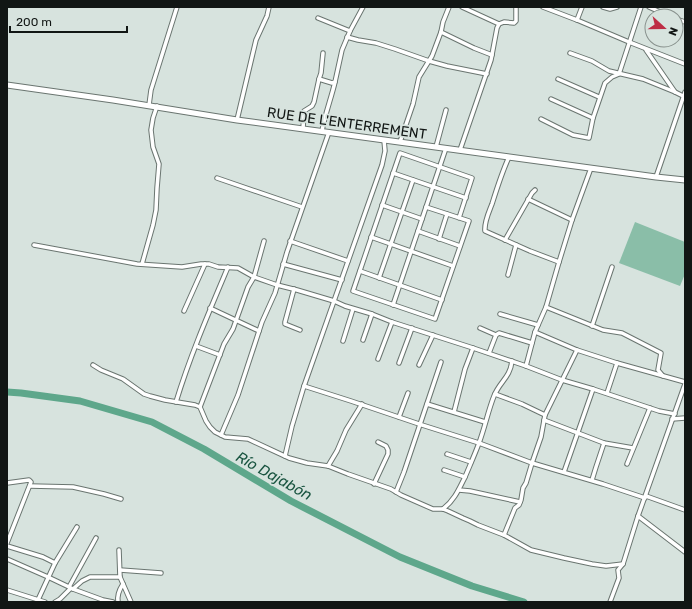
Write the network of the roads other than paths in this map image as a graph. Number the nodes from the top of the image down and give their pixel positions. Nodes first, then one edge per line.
1 (177, 7) edge
2 (269, 7) edge
3 (363, 7) edge
4 (449, 7) edge
5 (462, 7) edge
6 (516, 7) edge
7 (543, 7) edge
8 (582, 7) edge
9 (603, 7) edge
10 (617, 7) edge
11 (641, 7) edge
12 (318, 18) dead end
13 (577, 20) junction
14 (499, 24) junction
15 (350, 31) junction
16 (441, 32) junction
17 (347, 37) junction
18 (629, 42) junction
19 (645, 49) junction
20 (324, 53) dead end
21 (570, 53) dead end
22 (492, 55) junction
23 (429, 61) junction
24 (685, 64) edge
25 (487, 74) junction
26 (619, 74) junction
27 (319, 79) junction
28 (558, 79) dead end
29 (335, 82) junction
30 (7, 85) edge
31 (675, 92) junction
32 (685, 92) edge
33 (600, 97) junction
34 (684, 97) edge
35 (551, 99) dead end
36 (149, 105) junction
37 (157, 106) junction
38 (446, 110) dead end
39 (593, 118) junction
40 (541, 119) dead end
41 (237, 120) junction
42 (303, 129) junction
43 (322, 131) junction
44 (328, 132) junction
45 (384, 140) junction
46 (400, 142) junction
47 (436, 147) junction
48 (446, 148) junction
49 (460, 150) junction
50 (509, 157) junction
51 (439, 167) junction
52 (591, 168) junction
53 (393, 173) junction
54 (656, 177) junction
55 (217, 178) dead end
56 (413, 180) junction
57 (685, 180) edge
58 (433, 187) junction
59 (535, 190) dead end
60 (466, 198) junction
61 (528, 200) junction
62 (382, 205) junction
63 (302, 207) junction
64 (426, 207) junction
65 (402, 212) junction
66 (447, 214) junction
67 (459, 218) junction
68 (422, 219) junction
69 (572, 220) junction
70 (418, 231) junction
71 (371, 237) junction
72 (439, 238) junction
73 (505, 240) junction
74 (264, 241) dead end
75 (290, 241) junction
76 (34, 245) dead end
77 (391, 245) junction
78 (516, 245) junction
79 (460, 246) junction
80 (411, 251) junction
81 (348, 261) junction
82 (559, 262) junction
83 (142, 264) junction
84 (205, 264) junction
85 (283, 264) junction
86 (454, 266) junction
87 (228, 267) junction
88 (612, 267) dead end
89 (360, 271) junction
90 (508, 275) dead end
91 (254, 277) junction
92 (379, 278) junction
93 (342, 280) junction
94 (400, 285) junction
95 (277, 286) junction
96 (294, 289) junction
97 (442, 300) junction
98 (334, 301) junction
99 (393, 305) junction
100 (546, 307) junction
101 (210, 308) junction
102 (353, 309) junction
103 (184, 311) dead end
104 (372, 314) junction
105 (500, 314) dead end
106 (236, 321) junction
107 (392, 322) junction
108 (538, 325) junction
109 (592, 326) junction
110 (412, 328) junction
111 (480, 328) dead end
112 (300, 330) dead end
113 (258, 332) junction
114 (535, 332) junction
115 (433, 335) junction
116 (496, 335) junction
117 (363, 340) dead end
118 (343, 342) dead end
119 (532, 343) junction
120 (196, 346) junction
121 (473, 348) junction
122 (577, 350) junction
123 (489, 353) junction
124 (220, 355) junction
125 (378, 359) dead end
126 (512, 361) junction
127 (441, 362) dead end
128 (399, 363) dead end
129 (617, 363) junction
130 (93, 365) dead end
131 (419, 365) dead end
132 (526, 366) junction
133 (663, 376) junction
134 (562, 380) junction
135 (685, 383) edge
136 (304, 386) junction
137 (593, 389) junction
138 (408, 393) dead end
139 (607, 393) junction
140 (494, 394) junction
141 (176, 402) junction
142 (362, 404) junction
143 (427, 404) junction
144 (200, 407) junction
145 (650, 408) junction
146 (454, 412) junction
147 (675, 414) junction
148 (545, 415) junction
149 (399, 417) junction
150 (685, 418) edge
151 (672, 419) junction
152 (544, 420) junction
153 (485, 422) junction
154 (421, 425) junction
155 (578, 433) junction
156 (221, 435) junction
157 (378, 442) dead end
158 (479, 443) junction
159 (604, 443) junction
160 (633, 448) junction
161 (447, 454) dead end
162 (285, 456) junction
163 (472, 462) junction
164 (532, 463) junction
165 (627, 464) dead end
166 (328, 466) junction
167 (444, 470) dead end
168 (564, 472) junction
169 (465, 477) junction
170 (592, 480) junction
171 (7, 483) edge
172 (374, 484) junction
173 (30, 486) junction
174 (459, 490) junction
175 (396, 492) junction
176 (645, 497) junction
177 (121, 499) dead end
178 (520, 502) junction
179 (443, 509) junction
180 (685, 510) edge
181 (638, 516) junction
182 (77, 527) dead end
183 (504, 535) junction
184 (96, 538) dead end
185 (7, 543) edge
186 (7, 546) edge
187 (119, 550) dead end
188 (685, 552) edge
189 (7, 559) edge
190 (55, 563) junction
191 (623, 564) junction
192 (120, 570) junction
193 (161, 573) dead end
194 (48, 576) junction
195 (120, 577) junction
196 (123, 584) junction
197 (71, 588) junction
198 (7, 590) edge
199 (38, 601) edge
200 (45, 602) edge
201 (55, 602) edge
202 (113, 602) edge
203 (118, 602) edge
204 (130, 602) edge
205 (610, 602) edge

1 - 36 street
2 - 41 street
3 - 15 street
4 - 16 street
5 - 14 street
6 - 14 street
7 - 13 street
8 - 13 street
9 - 10 street
11 - 18 street
12 - 15 street
13 - 18 street
14 - 22 street
15 - 17 street
16 - 22 street
16 - 23 street
17 - 23 street
17 - 29 street
18 - 19 street
18 - 26 street
19 - 24 street
19 - 31 street
20 - 27 street
21 - 26 street
22 - 25 street
23 - 25 street
23 - 46 street
25 - 49 street
26 - 31 street
26 - 33 street
27 - 29 street
27 - 42 street
28 - 33 street
29 - 43 street
30 - 36 street, RUE DE L'ENTERREMENT
31 - 34 street
32 - 34 street
33 - 39 street
34 - 54 street
35 - 39 street
36 - 37 street, RUE DE L'ENTERREMENT
37 - 41 street, RUE DE L'ENTERREMENT
37 - 83 street
38 - 47 street
39 - 40 street
41 - 42 street, RUE DE L'ENTERREMENT
42 - 43 street, RUE DE L'ENTERREMENT
43 - 44 street, RUE DE L'ENTERREMENT
44 - 45 street, RUE DE L'ENTERREMENT
44 - 63 street
45 - 46 street, RUE DE L'ENTERREMENT
45 - 81 street
46 - 47 street, RUE DE L'ENTERREMENT
47 - 48 street, RUE DE L'ENTERREMENT
48 - 49 street, RUE DE L'ENTERREMENT
48 - 51 street
49 - 50 street, RUE DE L'ENTERREMENT
50 - 52 street, RUE DE L'ENTERREMENT
50 - 73 street
51 - 53 street
51 - 58 street
51 - 60 street
52 - 54 street, RUE DE L'ENTERREMENT
52 - 69 street
53 - 56 street
53 - 62 street
54 - 57 street, RUE DE L'ENTERREMENT
55 - 63 street
56 - 58 street
56 - 65 street
58 - 60 street
58 - 64 street
59 - 61 street
60 - 67 street
61 - 69 street
61 - 73 street
62 - 65 street
62 - 71 street
63 - 75 street
64 - 66 street
64 - 68 street
65 - 68 street
65 - 77 street
66 - 67 street
66 - 72 street
67 - 79 street
68 - 70 street
69 - 82 street
70 - 72 street
70 - 80 street
71 - 77 street
71 - 89 street
72 - 79 street
73 - 78 street
74 - 91 street
75 - 81 street
75 - 85 street
76 - 83 street
77 - 80 street
77 - 92 street
78 - 82 street
78 - 90 street
79 - 86 street
80 - 86 street
80 - 94 street
81 - 93 street
82 - 100 street
83 - 84 street
84 - 87 street
84 - 103 street
85 - 93 street
85 - 95 street
86 - 97 street
87 - 91 street
87 - 101 street
88 - 109 street
89 - 92 street
89 - 99 street
91 - 95 street
91 - 106 street
92 - 94 street
93 - 98 street
94 - 97 street
94 - 99 street
95 - 96 street
95 - 113 street
96 - 98 street
96 - 112 street
97 - 99 street
98 - 102 street
98 - 136 street
100 - 108 street
100 - 109 street
101 - 106 street
101 - 120 street
102 - 104 street
102 - 118 street
104 - 107 street
104 - 117 street
105 - 108 street
106 - 113 street
106 - 124 street
107 - 110 street
107 - 125 street
108 - 114 street
109 - 133 street
110 - 115 street
110 - 128 street
111 - 116 street
113 - 156 street
114 - 119 street
114 - 122 street
115 - 121 street
115 - 131 street
116 - 119 street
116 - 123 street
119 - 132 street
120 - 124 street
120 - 141 street
121 - 123 street
121 - 146 street
122 - 129 street
122 - 134 street
123 - 126 street
124 - 144 street
126 - 132 street
126 - 140 street
127 - 143 street
129 - 133 street
129 - 139 street
130 - 141 street
132 - 134 street
133 - 135 street
134 - 137 street
134 - 148 street
135 - 147 street
136 - 142 street
136 - 162 street
137 - 139 street
137 - 155 street
138 - 149 street
139 - 145 street
140 - 148 street
140 - 153 street
141 - 144 street
142 - 149 street
142 - 166 street
143 - 146 street
143 - 154 street
144 - 156 street
145 - 147 street
145 - 160 street
146 - 153 street
147 - 151 street
148 - 152 street
149 - 154 street
150 - 151 street
151 - 176 street
152 - 155 street
152 - 164 street
153 - 158 street
154 - 158 street
154 - 175 street
155 - 159 street
155 - 168 street
156 - 162 street
157 - 172 street
158 - 163 street
158 - 164 street
159 - 160 street
159 - 170 street
160 - 165 street
161 - 163 street
162 - 166 street
163 - 169 street
164 - 168 street
164 - 178 street
166 - 172 street
167 - 169 street
168 - 170 street
169 - 174 street
170 - 176 street
171 - 173 street
172 - 175 street
173 - 177 street
173 - 185 street
174 - 178 street
174 - 179 street
175 - 179 street
176 - 180 street
176 - 181 street
178 - 183 street
179 - 183 street
181 - 188 street
181 - 191 street
182 - 190 street
183 - 191 street
184 - 197 street
186 - 190 street
187 - 192 street
189 - 194 street
190 - 194 street
191 - 205 street
192 - 193 street
192 - 195 street
194 - 197 street
194 - 199 street
195 - 196 street
195 - 197 street
196 - 203 street
196 - 204 street
197 - 201 street
197 - 202 street
198 - 199 street
199 - 200 street

